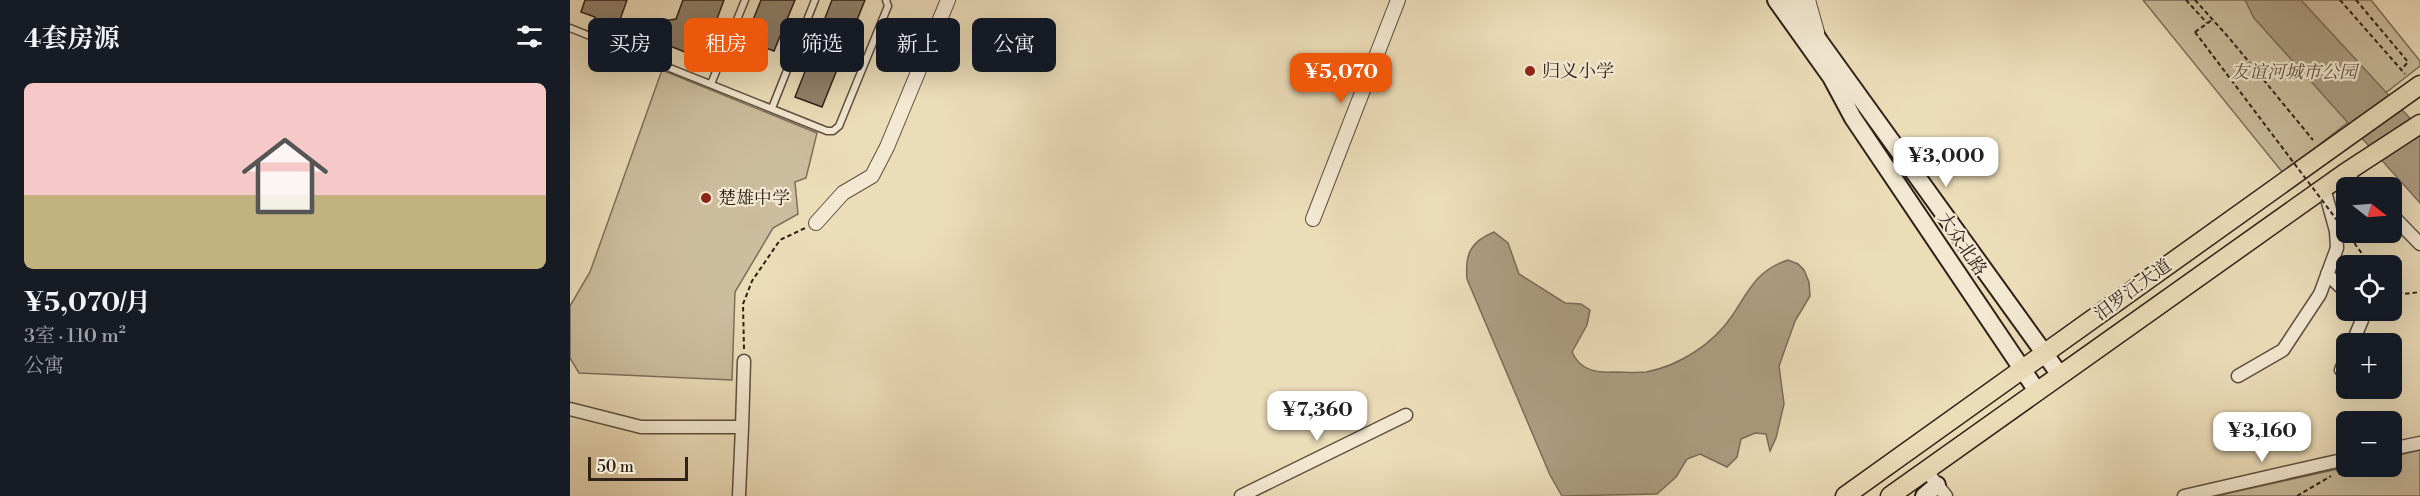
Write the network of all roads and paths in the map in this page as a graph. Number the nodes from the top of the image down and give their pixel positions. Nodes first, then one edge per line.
1 (745, 0) edge
2 (815, 0) edge
3 (886, 0) edge
4 (948, 0) edge
5 (1398, 0) edge
6 (1776, 0) edge
7 (1793, 0) edge
8 (1799, 0) edge
9 (1808, 0) edge
10 (2187, 0) edge
11 (2195, 0) edge
12 (2340, 0) edge
13 (2356, 0) edge
14 (1806, 19) junction
15 (2212, 20) junction
16 (2207, 23) junction
17 (570, 28) edge
18 (1817, 47) junction
19 (2401, 70) junction
20 (2412, 83) edge
21 (711, 84) junction
22 (772, 108) junction
23 (2420, 124) edge
24 (2320, 146) junction
25 (2345, 173) junction
26 (2349, 177) edge
27 (2324, 188) junction
28 (1313, 219) dead end
29 (2336, 219) edge
30 (816, 223) joint
31 (2402, 225) edge
32 (2420, 244) edge
33 (2327, 274) junction
34 (2336, 283) edge
35 (2420, 292) edge
36 (2402, 293) edge
37 (2045, 353) junction
38 (744, 361) joint
39 (2022, 369) junction
40 (2060, 375) junction
41 (2238, 376) dead end
42 (2037, 391) junction
43 (570, 409) edge
44 (1406, 415) dead end
45 (742, 427) junction
46 (2420, 443) edge
47 (2402, 447) edge
48 (2336, 461) edge
49 (1926, 471) junction
50 (2336, 474) edge
51 (1942, 491) edge
52 (739, 496) edge
53 (1241, 496) edge
54 (1845, 496) edge
55 (1890, 496) edge
56 (1924, 496) edge
57 (2184, 496) edge
58 (2297, 496) edge

1 - 21 lane
2 - 22 lane
3 - 22 lane
4 - 30 street
5 - 28 street
6 - 18 main road, 大众北路
7 - 14 main road, 大众北路
8 - 14 street
9 - 18 street
10 - 16 path
11 - 15 path
12 - 19 path
13 - 19 path
14 - 18 main road, 大众北路
15 - 16 path
15 - 24 path
16 - 29 path, bridge
17 - 21 lane
18 - 37 main road, 大众北路
18 - 39 main road, 大众北路
19 - 20 path
20 - 24 main road, 汨罗江大道
21 - 22 lane
23 - 25 main road, 汨罗江大道
24 - 37 main road, 汨罗江大道
25 - 26 street
25 - 27 main road, 汨罗江大道
27 - 33 street
27 - 40 main road, 汨罗江大道
30 - 38 path
31 - 32 street
33 - 34 street
33 - 41 street
35 - 36 path
37 - 39 main road, 汨罗江大道
37 - 40 main road, 大众北路
38 - 45 street
39 - 42 main road, 大众北路
39 - 54 main road, 汨罗江大道
40 - 42 main road, 汨罗江大道
42 - 49 main road, 汨罗江大道
43 - 45 street
44 - 53 street
45 - 52 street
46 - 47 street
48 - 57 street
49 - 51 street
49 - 55 main road, 汨罗江大道
50 - 58 path
51 - 56 main road

